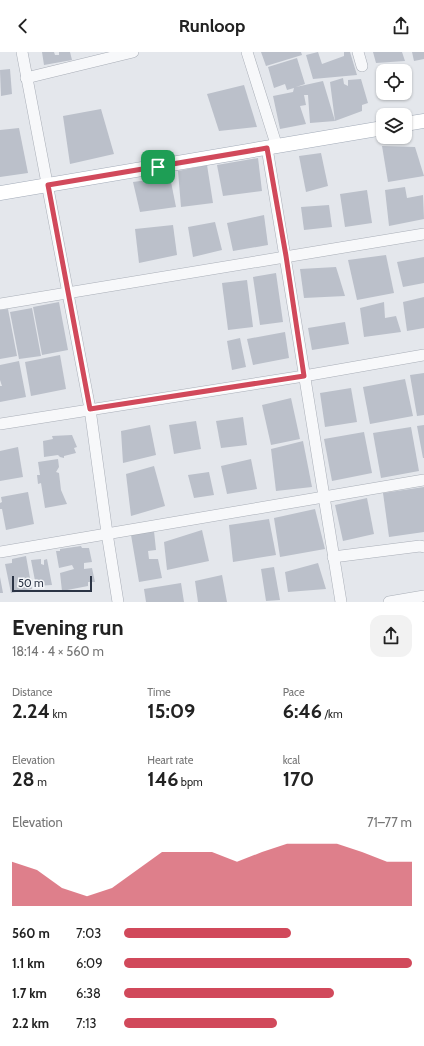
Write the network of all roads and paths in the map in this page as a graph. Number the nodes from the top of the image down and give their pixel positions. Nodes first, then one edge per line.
1 (22, 52) edge
2 (133, 52) edge
3 (247, 52) edge
4 (358, 52) edge
5 (362, 66) dead end
6 (26, 78) junction
7 (424, 121) edge
8 (412, 123) edge
9 (376, 129) edge
10 (272, 148) junction
11 (48, 185) junction
12 (0, 193) edge
13 (424, 234) edge
14 (286, 256) junction
15 (68, 293) junction
16 (0, 304) edge
17 (424, 355) edge
18 (304, 376) junction
19 (90, 409) junction
20 (0, 424) edge
21 (424, 480) edge
22 (323, 496) junction
23 (107, 533) junction
24 (424, 547) edge
25 (0, 552) edge
26 (334, 557) junction
27 (424, 596) edge
28 (118, 602) edge
29 (341, 602) edge
30 (389, 602) edge

1 - 6 street
2 - 6 street
3 - 10 street
4 - 5 street
6 - 11 street
7 - 8 main road
9 - 10 main road
10 - 11 main road
10 - 14 street
11 - 12 main road
11 - 15 street
13 - 14 street
14 - 15 street
14 - 18 street
15 - 16 street
15 - 19 street
17 - 18 street
18 - 19 street
18 - 22 street
19 - 20 street
19 - 23 street
21 - 22 street
22 - 23 street
22 - 26 street
23 - 25 street
23 - 28 street
24 - 26 street
26 - 29 street
27 - 30 street

